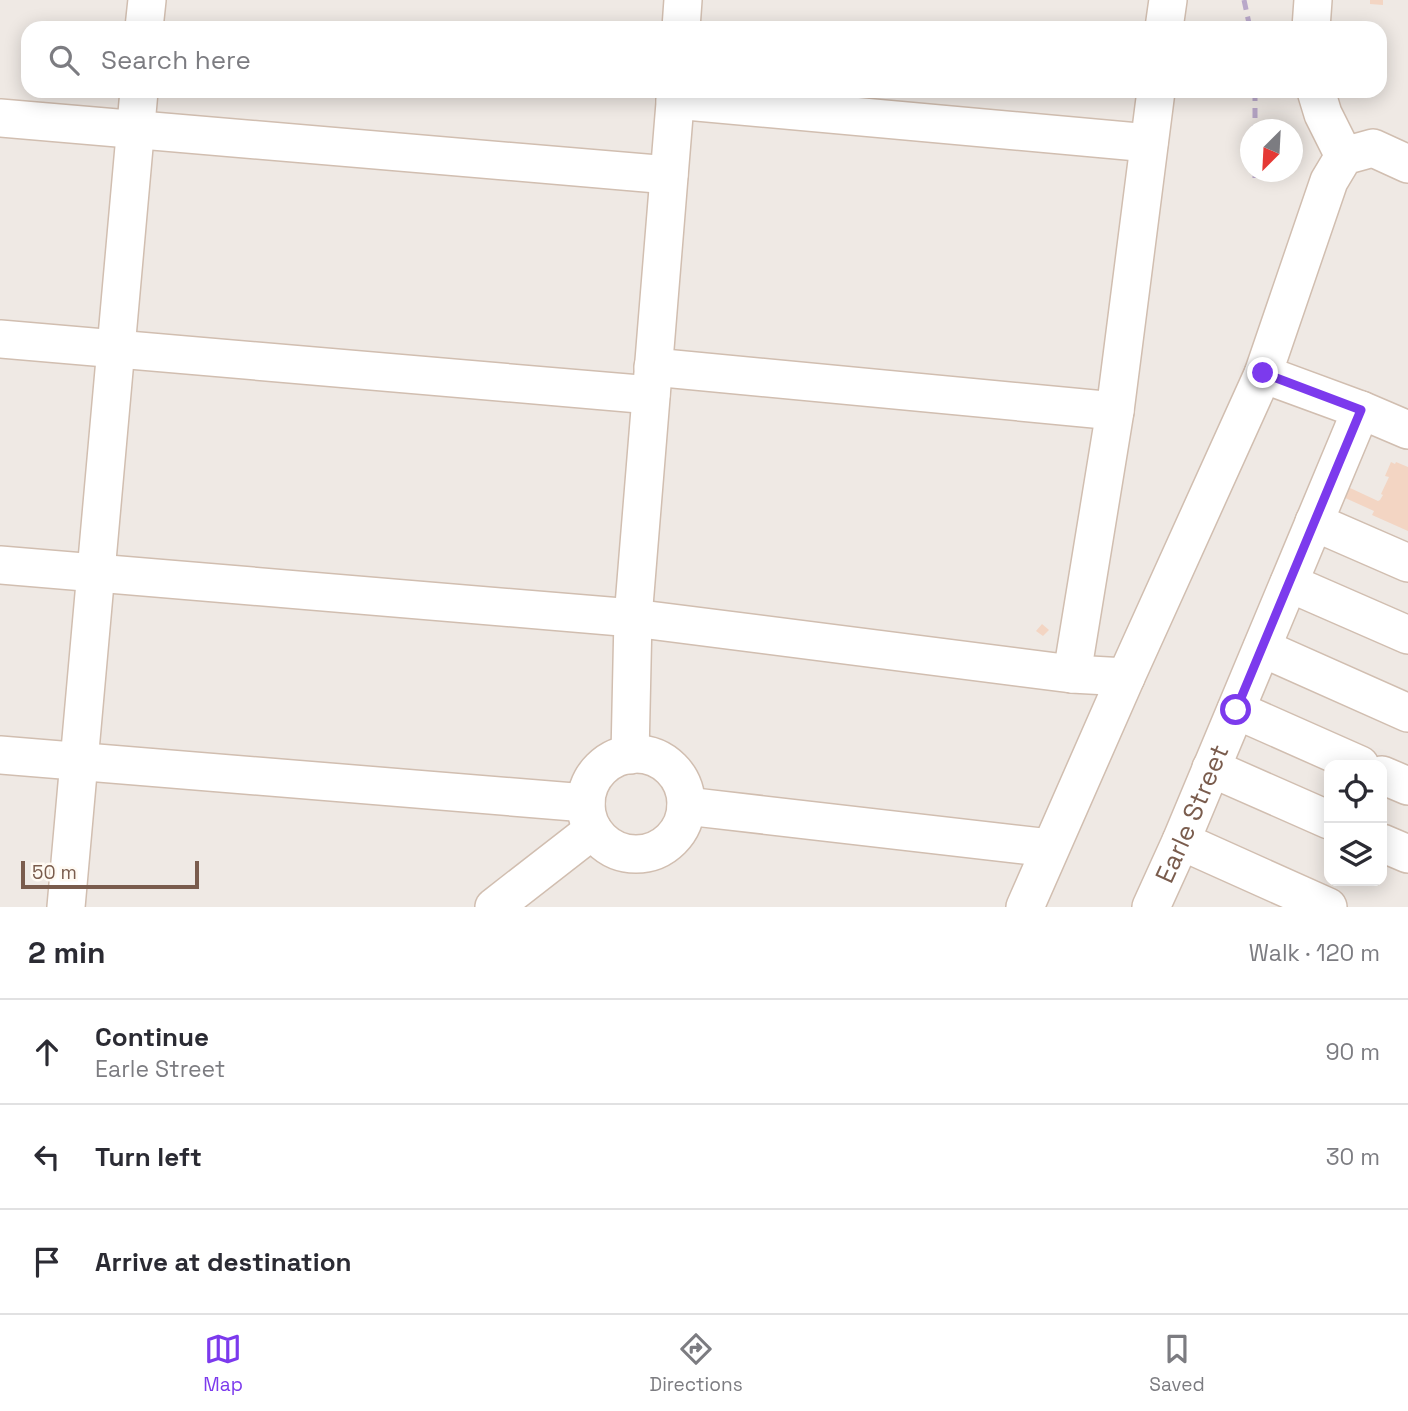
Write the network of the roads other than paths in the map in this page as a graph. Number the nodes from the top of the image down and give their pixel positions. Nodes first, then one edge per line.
1 (147, 0) edge
2 (683, 0) edge
3 (1168, 0) edge
4 (1312, 0) edge
5 (145, 21) edge
6 (682, 21) edge
7 (1165, 21) edge
8 (1311, 21) edge
9 (138, 98) edge
10 (675, 98) edge
11 (695, 98) edge
12 (1155, 98) edge
13 (1318, 98) edge
14 (0, 118) edge
15 (135, 130) junction
16 (1149, 143) junction
17 (1344, 156) junction
18 (1408, 164) edge
19 (669, 175) junction
20 (0, 340) edge
21 (116, 349) junction
22 (1263, 373) junction
23 (652, 381) junction
24 (1361, 410) junction
25 (1115, 411) junction
26 (1408, 430) edge
27 (1314, 522) junction
28 (1408, 562) edge
29 (0, 565) edge
30 (96, 573) junction
31 (1289, 583) junction
32 (633, 618) junction
33 (1408, 635) edge
34 (1262, 648) junction
35 (1072, 674) junction
36 (1126, 677) junction
37 (1236, 710) junction
38 (1408, 713) edge
39 (0, 755) edge
40 (630, 755) junction
41 (1349, 760) edge
42 (79, 761) junction
43 (1211, 768) junction
44 (1387, 777) edge
45 (1408, 786) edge
46 (686, 806) junction
47 (589, 816) junction
48 (1324, 818) edge
49 (1181, 841) junction
50 (1387, 845) edge
51 (1051, 848) junction
52 (1408, 854) edge
53 (66, 907) edge
54 (494, 907) edge
55 (1025, 907) edge
56 (1151, 907) edge
57 (1328, 907) edge

1 - 5 street
2 - 6 street
3 - 7 street
4 - 8 street
9 - 15 street
10 - 19 street
11 - 16 street
12 - 16 street
13 - 17 street
14 - 15 street
15 - 19 street
15 - 21 street
16 - 25 street
17 - 18 street
17 - 22 street
19 - 23 street
20 - 21 street
21 - 23 street
21 - 30 street
22 - 24 street
22 - 36 street
23 - 25 street
23 - 32 street
24 - 26 street
24 - 27 street, Earle Street
25 - 35 street
27 - 28 street
27 - 31 street, Earle Street
29 - 30 street
30 - 32 street
30 - 42 street
31 - 33 street
31 - 34 street, Earle Street
32 - 35 street
32 - 40 street
34 - 37 street, Earle Street
34 - 38 street
35 - 36 street
36 - 51 street
37 - 41 street
37 - 43 street, Earle Street
39 - 42 street
40 - 46 street
40 - 47 street
42 - 47 street
42 - 53 street
43 - 48 street
43 - 49 street, Earle Street
44 - 45 street
46 - 47 street
46 - 51 street
47 - 54 street
49 - 56 street, Earle Street
49 - 57 street
50 - 52 street
51 - 55 street

